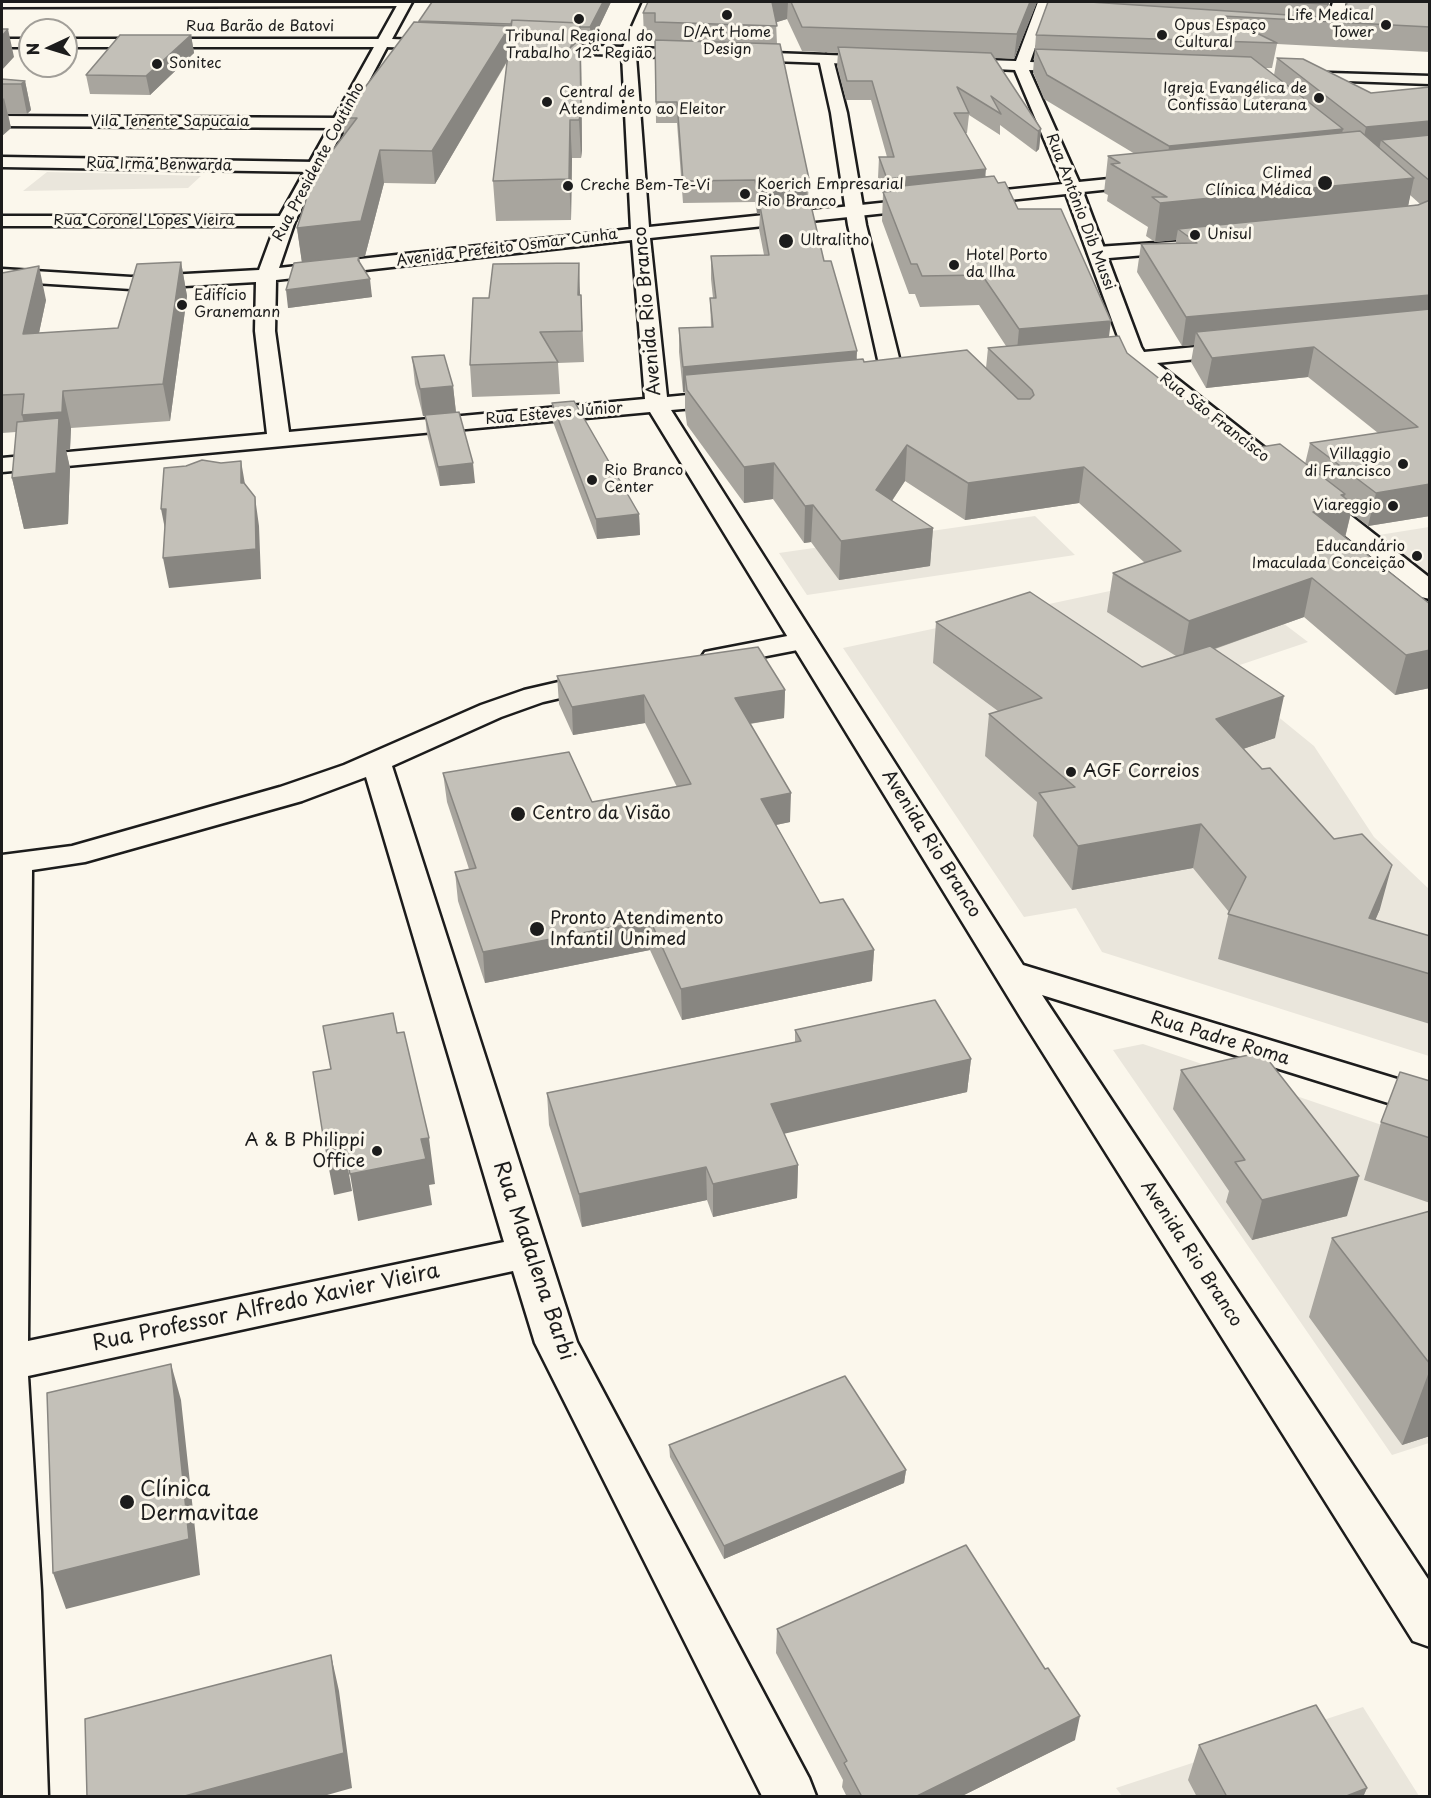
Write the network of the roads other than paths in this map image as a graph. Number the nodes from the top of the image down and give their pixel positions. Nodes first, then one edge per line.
1 (157, 2) edge
2 (405, 2) edge
3 (649, 2) edge
4 (1045, 2) edge
5 (1338, 2) edge
6 (2, 3) edge
7 (141, 16) dead end
8 (126, 31) dead end
9 (1285, 32) edge
10 (18, 43) edge
11 (78, 43) edge
12 (113, 43) junction
13 (383, 43) junction
14 (2, 44) edge
15 (457, 45) edge
16 (514, 47) edge
17 (628, 52) junction
18 (826, 58) junction
19 (896, 61) edge
20 (943, 63) edge
21 (1022, 66) junction
22 (1096, 68) edge
23 (1284, 76) edge
24 (1430, 80) edge
25 (2, 121) edge
26 (339, 123) junction
27 (2, 162) edge
28 (316, 167) junction
29 (1163, 179) edge
30 (1073, 188) junction
31 (854, 211) junction
32 (2, 221) edge
33 (286, 221) junction
34 (641, 233) junction
35 (551, 243) junction
36 (1210, 244) edge
37 (1097, 253) junction
38 (627, 258) junction
39 (2, 275) edge
40 (266, 276) junction
41 (1263, 347) edge
42 (1139, 359) junction
43 (1070, 365) edge
44 (917, 380) edge
45 (894, 382) junction
46 (871, 384) edge
47 (756, 395) edge
48 (657, 405) junction
49 (279, 440) junction
50 (2, 465) edge
51 (1430, 591) edge
52 (803, 640) junction
53 (686, 664) edge
54 (628, 675) edge
55 (376, 762) junction
56 (9, 865) edge
57 (1011, 974) junction
58 (1430, 1103) edge
59 (526, 1253) junction
60 (6, 1363) junction
61 (1430, 1625) edge
62 (22, 1797) edge
63 (790, 1797) edge

1 - 2 street
1 - 6 street
1 - 7 street
2 - 13 street, Rua Presidente Coutinho
3 - 17 street, Avenida Rio Branco
4 - 21 street
5 - 9 street
8 - 12 street
10 - 14 street
11 - 12 street, Rua Barão de Batovi
12 - 13 street, Rua Barão de Batovi
13 - 15 street, Rua Barão de Batovi
13 - 26 street, Rua Presidente Coutinho
16 - 17 street
17 - 18 street
17 - 34 street, Avenida Rio Branco
18 - 19 street
18 - 31 street
20 - 21 street
21 - 22 street
21 - 30 street, Rua Antônio Dib Mussi
23 - 24 street
25 - 26 street, Vila Tenente Sapucaia
26 - 28 street, Rua Presidente Coutinho
27 - 28 street, Rua Irmã Benwarda
28 - 33 street, Rua Presidente Coutinho
29 - 30 street, Avenida Prefeito Osmar Cunha
30 - 31 street, Avenida Prefeito Osmar Cunha
30 - 37 street, Rua Antônio Dib Mussi
31 - 34 street, Avenida Prefeito Osmar Cunha
31 - 45 street
32 - 33 street, Rua Coronel Lopes Vieira
33 - 40 street, Rua Presidente Coutinho
34 - 35 street, Avenida Prefeito Osmar Cunha
34 - 38 street, Avenida Rio Branco
35 - 38 street
35 - 40 street, Avenida Prefeito Osmar Cunha
36 - 37 street
37 - 42 street, Rua Antônio Dib Mussi
38 - 48 street, Avenida Rio Branco
39 - 40 street, Avenida Prefeito Osmar Cunha
40 - 49 street, Rua Presidente Coutinho
41 - 42 street
42 - 43 street
42 - 51 street, Rua São Francisco
44 - 45 street
45 - 46 street
47 - 48 street, Rua Esteves Júnior
48 - 49 street, Rua Esteves Júnior
48 - 52 street, Avenida Rio Branco
49 - 50 street, Rua Esteves Júnior
52 - 53 street
52 - 57 street, Avenida Rio Branco
54 - 55 street
55 - 56 street
55 - 59 street, Rua Madalena Barbi
56 - 60 street
57 - 58 street, Rua Padre Roma
57 - 61 street, Avenida Rio Branco
59 - 60 street, Rua Professor Alfredo Xavier Vieira
59 - 63 street, Rua Madalena Barbi
60 - 62 street

